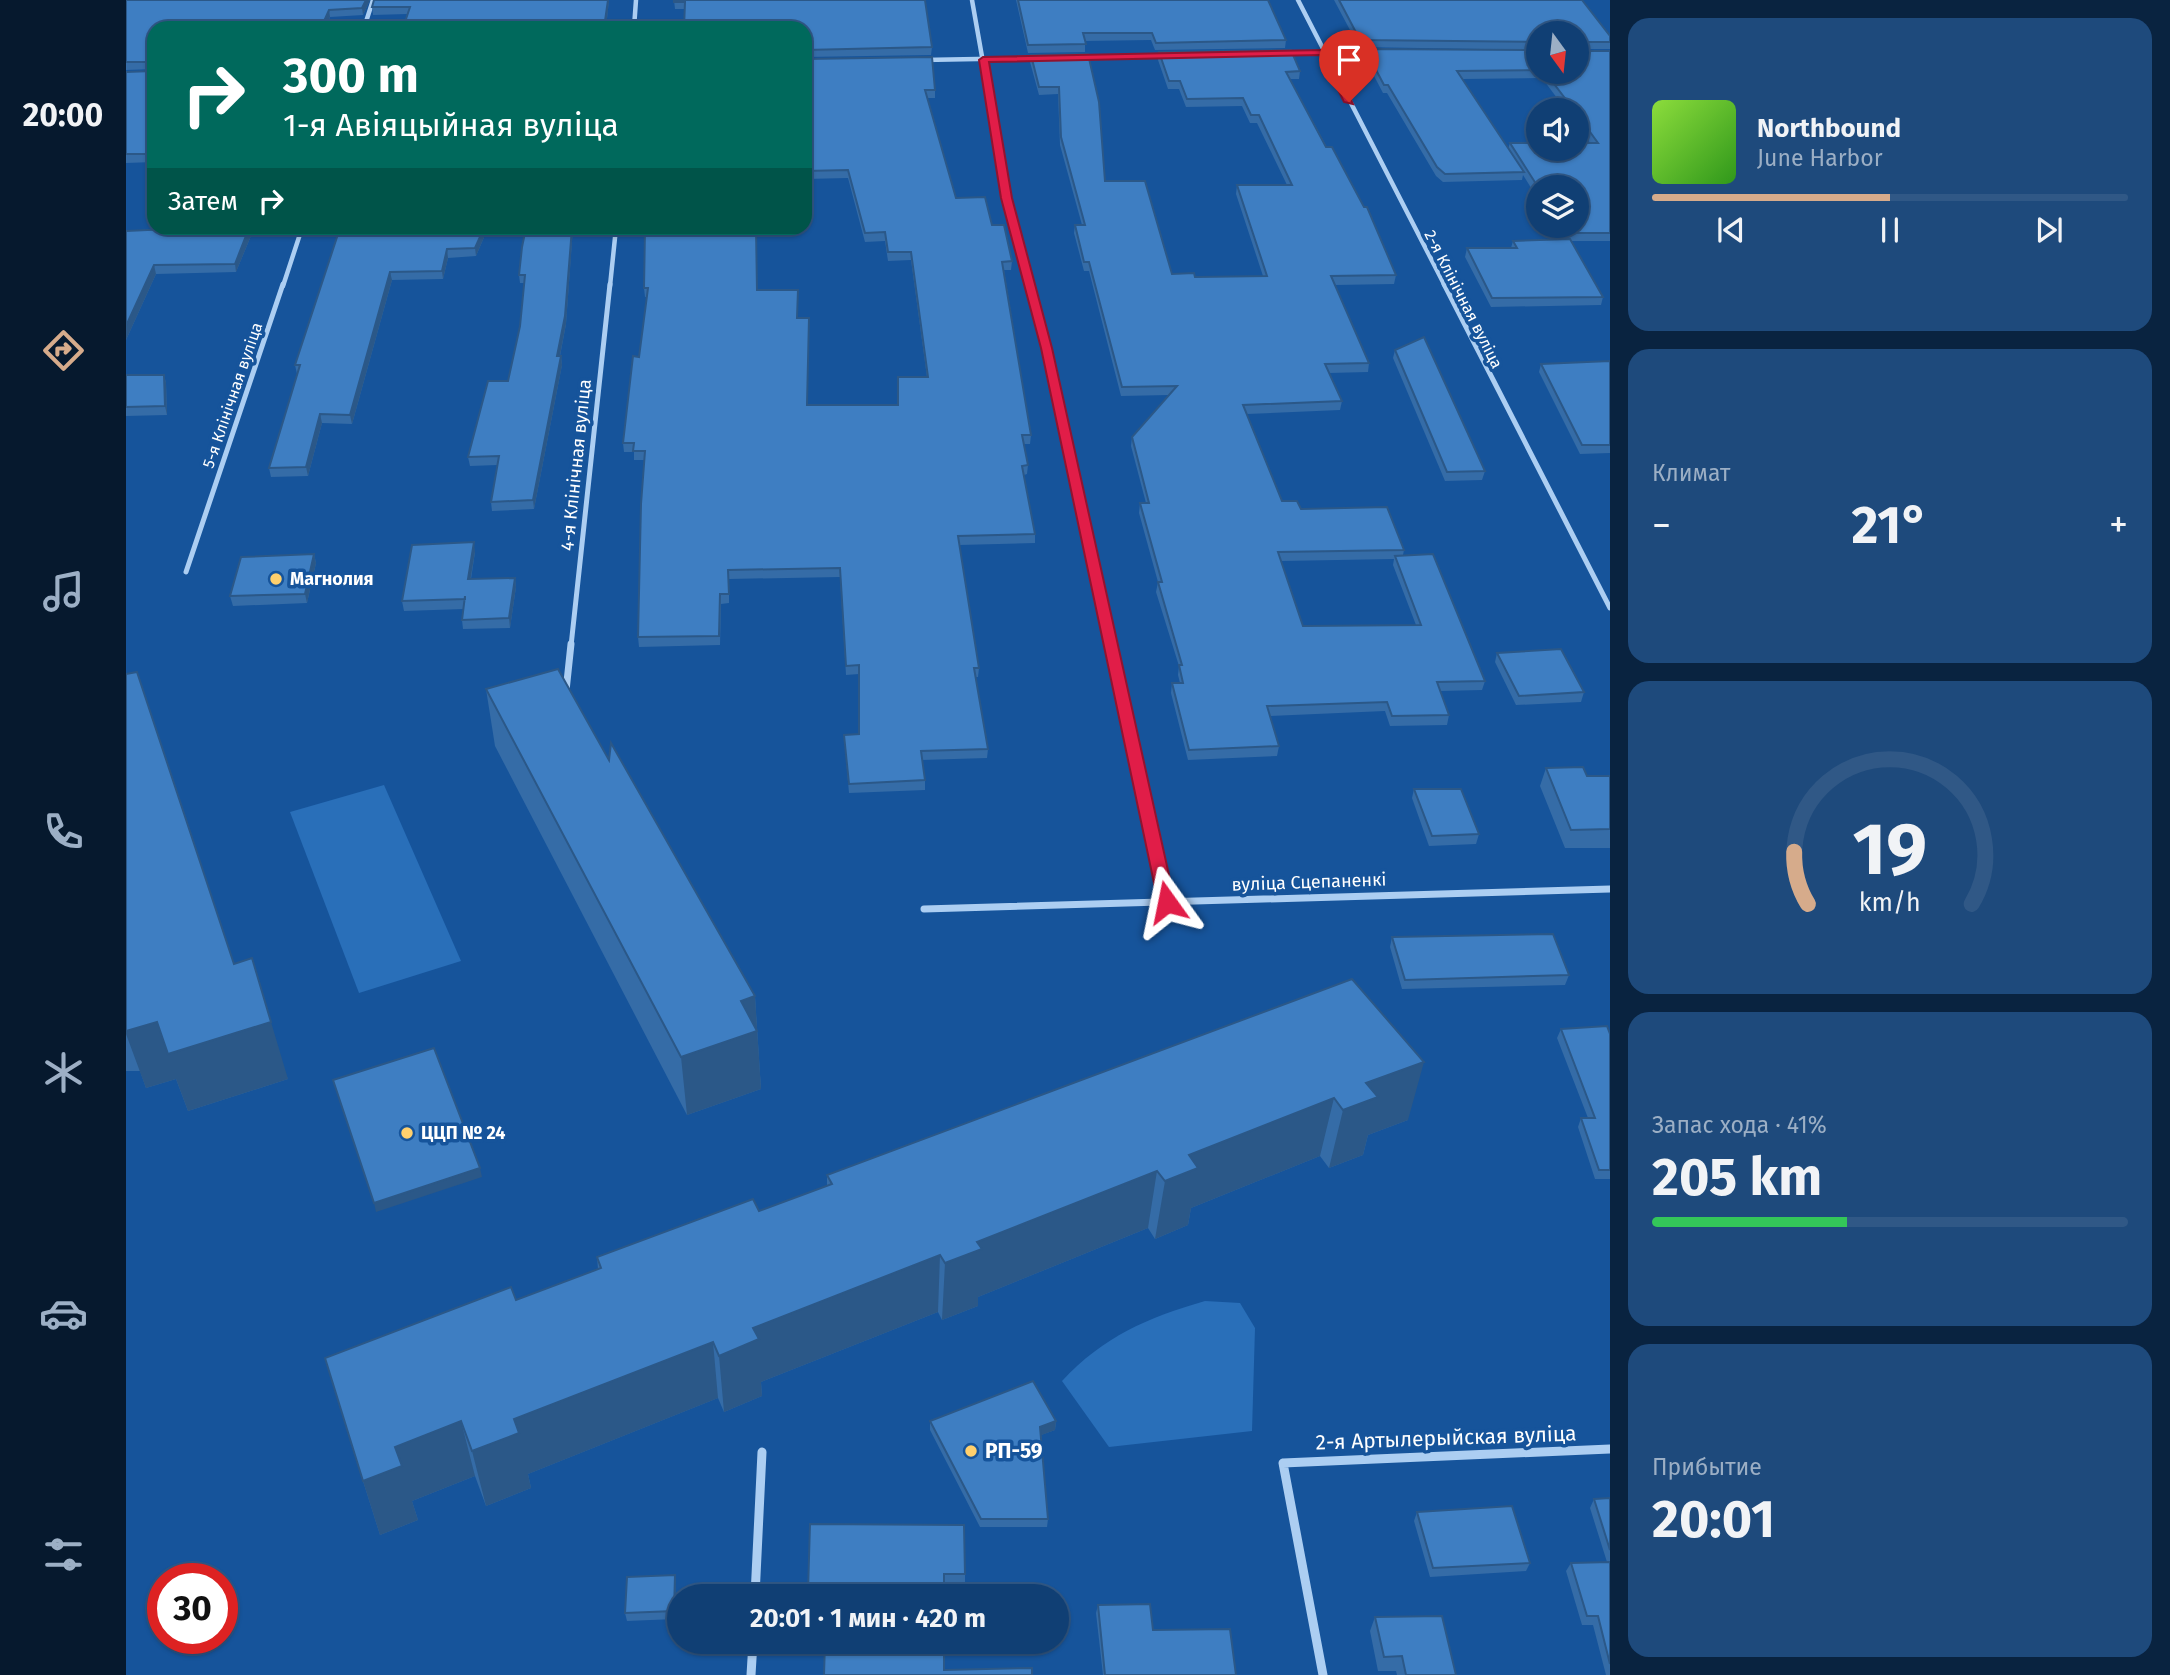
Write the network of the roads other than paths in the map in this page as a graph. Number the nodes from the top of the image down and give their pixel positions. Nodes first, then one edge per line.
1 (373, 0) edge
2 (636, 0) edge
3 (972, 0) edge
4 (1298, 0) edge
5 (366, 21) edge
6 (634, 21) edge
7 (1324, 52) junction
8 (1378, 53) edge
9 (1269, 54) edge
10 (1174, 55) edge
11 (1038, 58) edge
12 (1079, 58) edge
13 (983, 60) junction
14 (915, 61) edge
15 (300, 235) edge
16 (616, 235) edge
17 (186, 572) dead end
18 (1610, 608) edge
19 (564, 705) edge
20 (1610, 890) edge
21 (1167, 902) junction
22 (924, 909) dead end
23 (1610, 1448) edge
24 (762, 1452) dead end
25 (756, 1584) edge
26 (752, 1654) edge
27 (751, 1675) edge
28 (1323, 1675) edge

1 - 5 street
2 - 6 street
3 - 13 street
4 - 7 street, 2-я Клінічная вуліца
7 - 8 street
7 - 9 street
7 - 18 street, 2-я Клінічная вуліца
10 - 12 street
11 - 13 street
13 - 14 street
13 - 21 street
15 - 17 street, 5-я Клінічная вуліца
16 - 19 street, 4-я Клінічная вуліца
20 - 21 street, вуліца Сцепаненкі
21 - 22 street, вуліца Сцепаненкі
23 - 28 street, 2-я Артылерыйская вуліца
24 - 25 street
26 - 27 street

